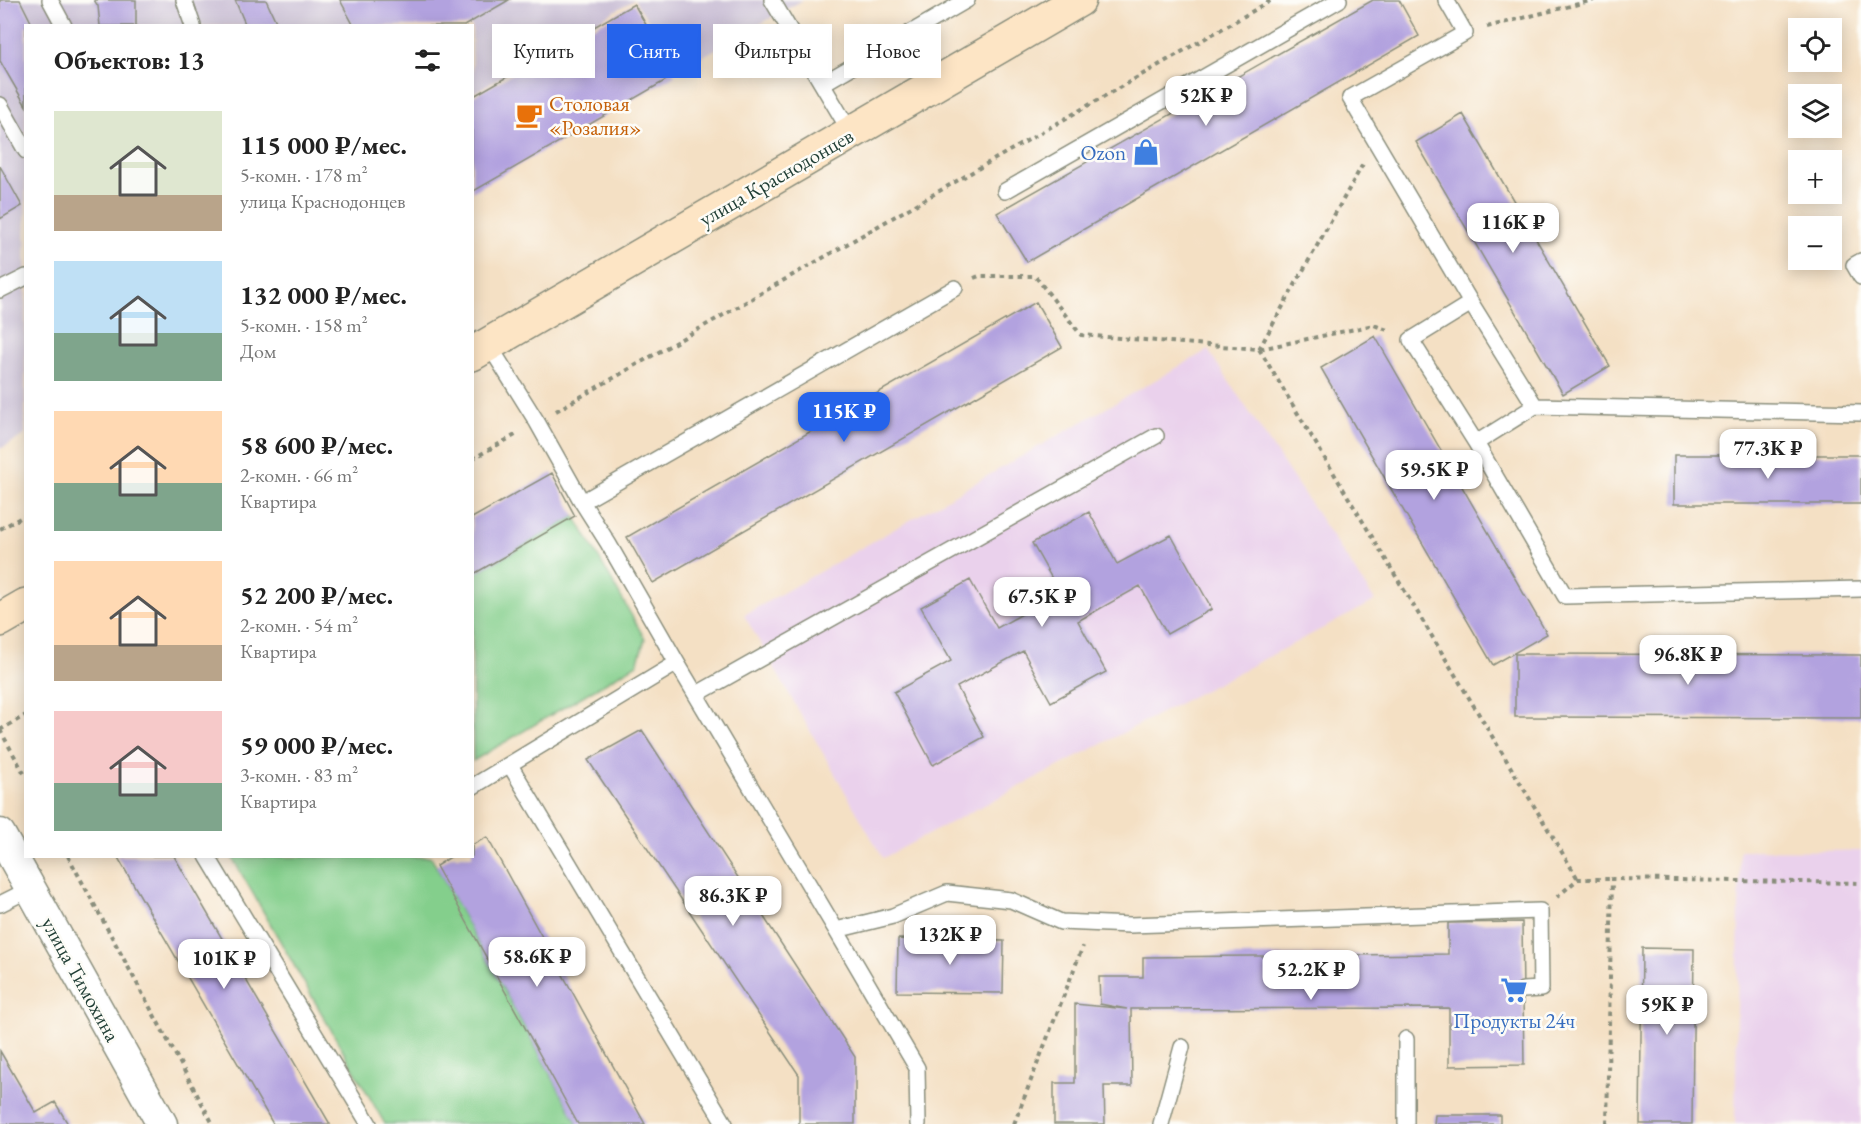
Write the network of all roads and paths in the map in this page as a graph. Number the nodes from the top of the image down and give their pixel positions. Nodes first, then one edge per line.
1 (50, 0) edge
2 (184, 0) edge
3 (772, 0) edge
4 (967, 0) edge
5 (1079, 0) edge
6 (1272, 0) edge
7 (1340, 0) edge
8 (1446, 0) edge
9 (1594, 0) edge
10 (63, 24) edge
11 (192, 24) edge
12 (1464, 33) junction
13 (822, 84) junction
14 (0, 105) edge
15 (851, 133) junction
16 (1376, 142) junction
17 (24, 147) edge
18 (1005, 191) dead end
19 (1861, 261) edge
20 (1861, 277) edge
21 (24, 278) edge
22 (955, 288) joint
23 (0, 290) edge
24 (1471, 303) junction
25 (1411, 340) junction
26 (481, 349) edge
27 (1259, 349) junction
28 (1535, 406) junction
29 (1861, 413) edge
30 (537, 422) junction
31 (1156, 436) dead end
32 (1476, 443) junction
33 (474, 458) edge
34 (582, 502) junction
35 (24, 515) edge
36 (0, 529) edge
37 (1861, 589) edge
38 (24, 606) edge
39 (0, 620) edge
40 (677, 663) junction
41 (697, 694) junction
42 (24, 716) edge
43 (0, 730) edge
44 (510, 765) junction
45 (24, 773) edge
46 (474, 786) edge
47 (0, 834) edge
48 (69, 858) edge
49 (208, 858) edge
50 (1578, 879) junction
51 (1612, 879) junction
52 (1861, 884) edge
53 (30, 888) junction
54 (0, 904) edge
55 (1540, 911) junction
56 (1092, 924) junction
57 (836, 930) junction
58 (1523, 990) dead end
59 (1406, 1039) dead end
60 (1182, 1047) dead end
61 (162, 1124) edge
62 (213, 1124) edge
63 (369, 1124) edge
64 (725, 1124) edge
65 (918, 1124) edge
66 (1014, 1124) edge
67 (1161, 1124) edge
68 (1406, 1124) edge
69 (1607, 1124) edge

1 - 10 lane
2 - 11 lane
3 - 13 lane
4 - 13 lane
5 - 15 main road, улица Краснодонцев
6 - 30 path
7 - 18 lane
8 - 12 lane
9 - 12 path
12 - 16 lane
13 - 15 lane
14 - 17 lane
15 - 26 main road, улица Краснодонцев
16 - 24 lane
16 - 27 path
19 - 20 lane
21 - 23 lane
22 - 27 path
22 - 34 lane
24 - 25 lane
24 - 28 lane
25 - 27 path
25 - 32 lane
26 - 30 lane
27 - 50 path
28 - 29 lane
28 - 32 lane
30 - 33 path
30 - 34 lane
31 - 41 lane
32 - 37 lane
34 - 40 lane
35 - 36 path
38 - 39 main road
40 - 41 lane
40 - 44 lane
41 - 57 lane
42 - 43 path
43 - 45 path
44 - 46 lane
44 - 64 lane
47 - 53 street, улица Тимохина
48 - 62 path
49 - 63 lane
50 - 51 path
50 - 55 path
51 - 52 path
51 - 69 path
53 - 54 lane
53 - 61 street, улица Тимохина
55 - 56 lane
55 - 58 lane
56 - 57 lane
56 - 66 path
57 - 65 lane
59 - 68 lane
60 - 67 lane

